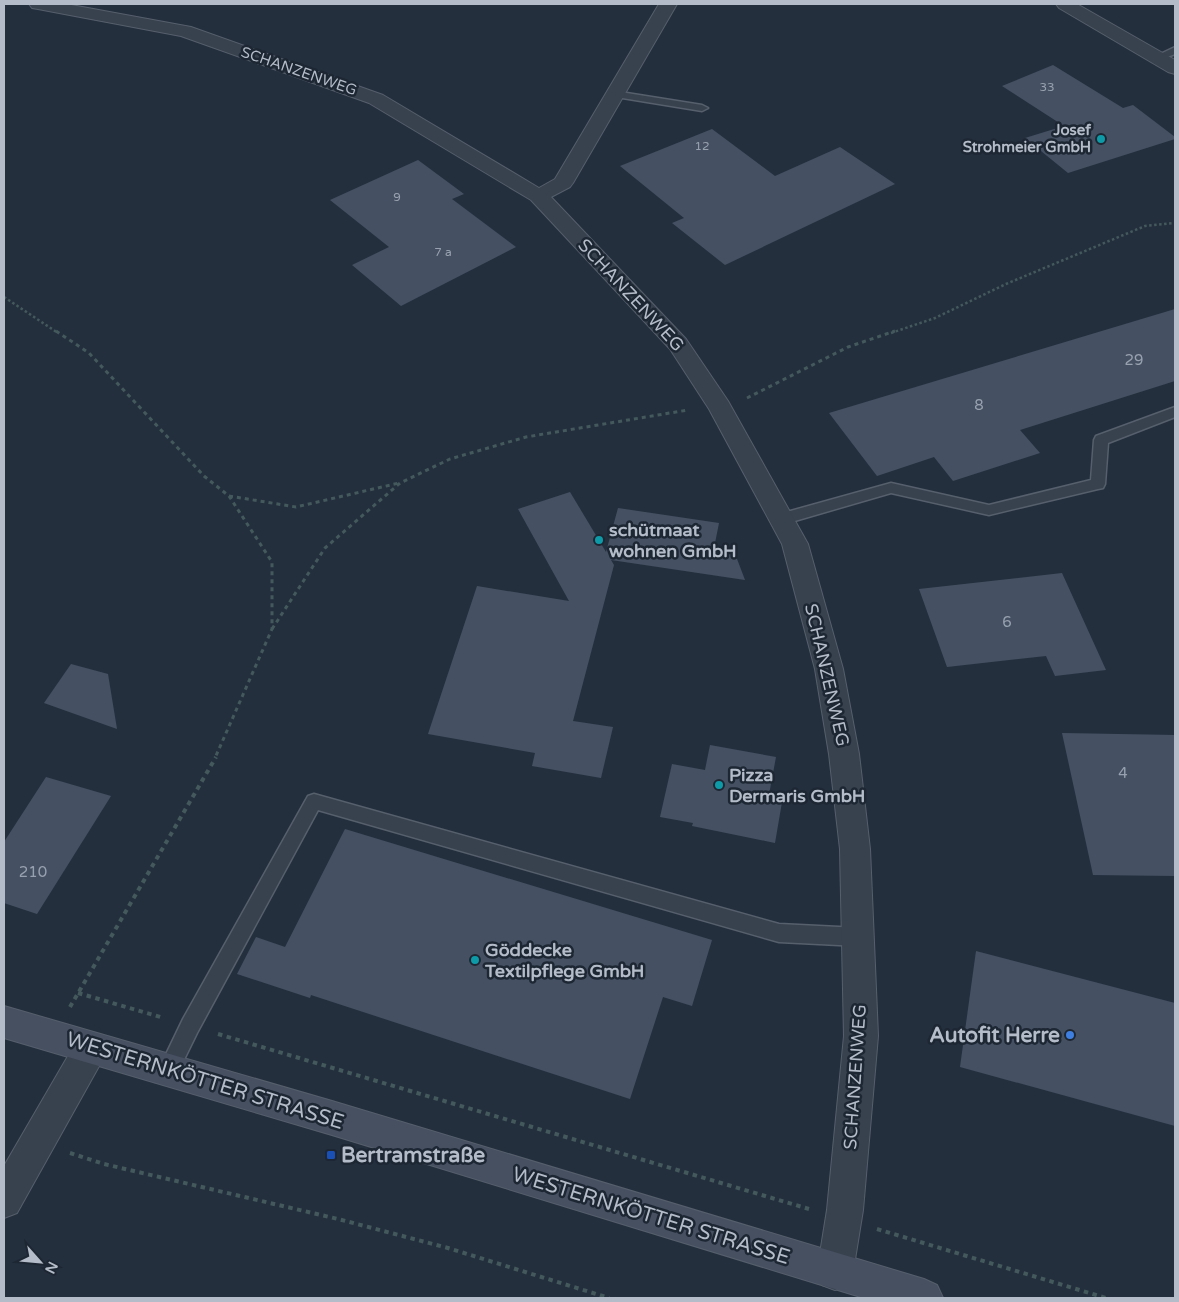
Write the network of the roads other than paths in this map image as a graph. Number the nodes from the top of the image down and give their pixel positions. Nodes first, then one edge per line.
1 (38, 4) edge
2 (668, 4) edge
3 (1065, 4) edge
4 (1175, 50) edge
5 (1157, 58) junction
6 (1175, 68) edge
7 (614, 94) junction
8 (702, 108) dead end
9 (538, 196) junction
10 (1175, 412) edge
11 (781, 519) junction
12 (859, 938) junction
13 (4, 1022) edge
14 (91, 1048) junction
15 (168, 1071) junction
16 (4, 1200) edge
17 (835, 1272) junction
18 (924, 1298) edge

1 - 9 street, SCHANZENWEG
2 - 7 street
3 - 5 street
4 - 5 lane
5 - 6 street
7 - 8 lane
7 - 9 street
9 - 11 street, SCHANZENWEG
10 - 11 lane
11 - 12 street, SCHANZENWEG
12 - 15 lane
12 - 17 street, SCHANZENWEG
13 - 14 street, WESTERNKÖTTER STRASSE
14 - 15 street, WESTERNKÖTTER STRASSE
14 - 16 street
15 - 17 street, WESTERNKÖTTER STRASSE
17 - 18 street, WESTERNKÖTTER STRASSE

